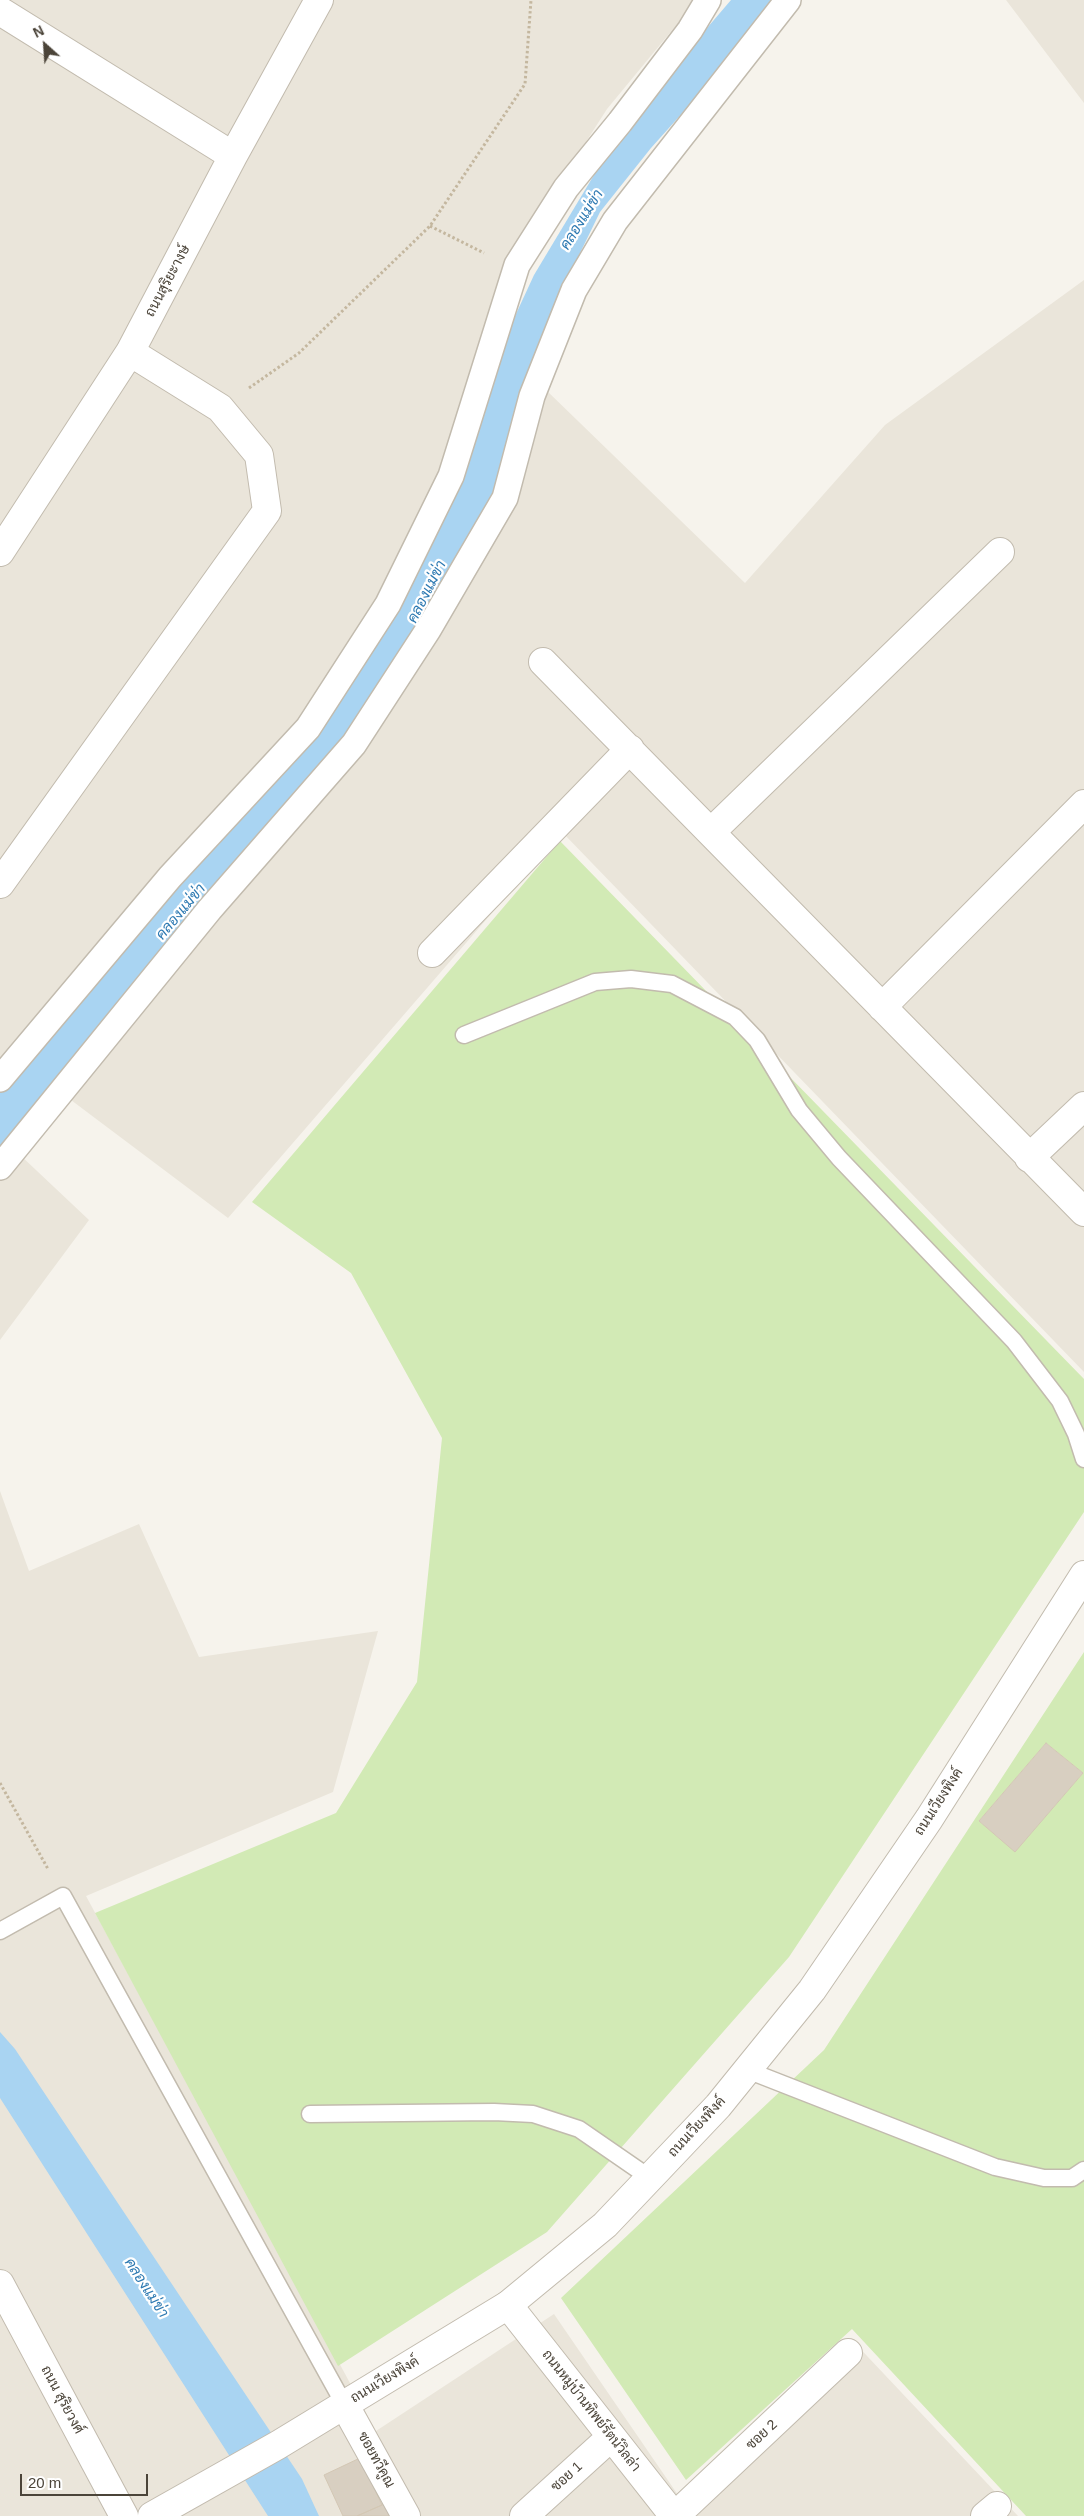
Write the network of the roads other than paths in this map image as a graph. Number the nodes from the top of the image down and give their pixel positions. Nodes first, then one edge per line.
1 (319, 0) edge
2 (708, 0) edge
3 (782, 2) edge
4 (0, 11) edge
5 (233, 156) junction
6 (130, 352) junction
7 (0, 552) edge
8 (1000, 552) dead end
9 (544, 662) dead end
10 (630, 749) junction
11 (1084, 804) edge
12 (711, 832) junction
13 (0, 884) edge
14 (432, 953) dead end
15 (882, 1007) junction
16 (464, 1035) dead end
17 (0, 1079) edge
18 (1084, 1106) edge
19 (1029, 1158) junction
20 (0, 1167) edge
21 (1084, 1212) edge
22 (1084, 1459) edge
23 (1084, 1575) edge
24 (0, 1931) edge
25 (747, 2070) junction
26 (310, 2114) dead end
27 (1084, 2170) edge
28 (650, 2178) junction
29 (0, 2284) edge
30 (508, 2305) junction
31 (848, 2353) dead end
32 (344, 2404) junction
33 (611, 2437) junction
34 (124, 2516) edge
35 (152, 2516) edge
36 (406, 2516) edge
37 (524, 2516) edge
38 (674, 2516) edge

1 - 5 street, ถนนสุริยะางษ์
2 - 17 street
3 - 20 street
4 - 5 street
5 - 6 street, ถนนสุริยะางษ์
6 - 7 street, ถนนสุริยะางษ์
6 - 13 street
8 - 12 street
9 - 10 street
10 - 12 street
10 - 14 street
11 - 15 street
12 - 15 street
15 - 19 street
16 - 22 lane
18 - 19 street
19 - 21 street
23 - 25 street, ถนนเวียงพิงค์
24 - 32 lane
25 - 27 lane
25 - 28 street, ถนนเวียงพิงค์
26 - 28 lane
28 - 30 street, ถนนเวียงพิงค์
29 - 34 street, ถนน สุริยวงศ์
30 - 32 street, ถนนเวียงพิงค์
30 - 33 street, ถนนหมู่บ้านทิพย์รัตน์วิลล่า
31 - 38 street, ซอย 2
32 - 35 street, ถนนเวียงพิงค์
32 - 36 street, ซอยทวีคูณ
33 - 37 street, ซอย 1
33 - 38 street, ถนนหมู่บ้านทิพย์รัตน์วิลล่า

